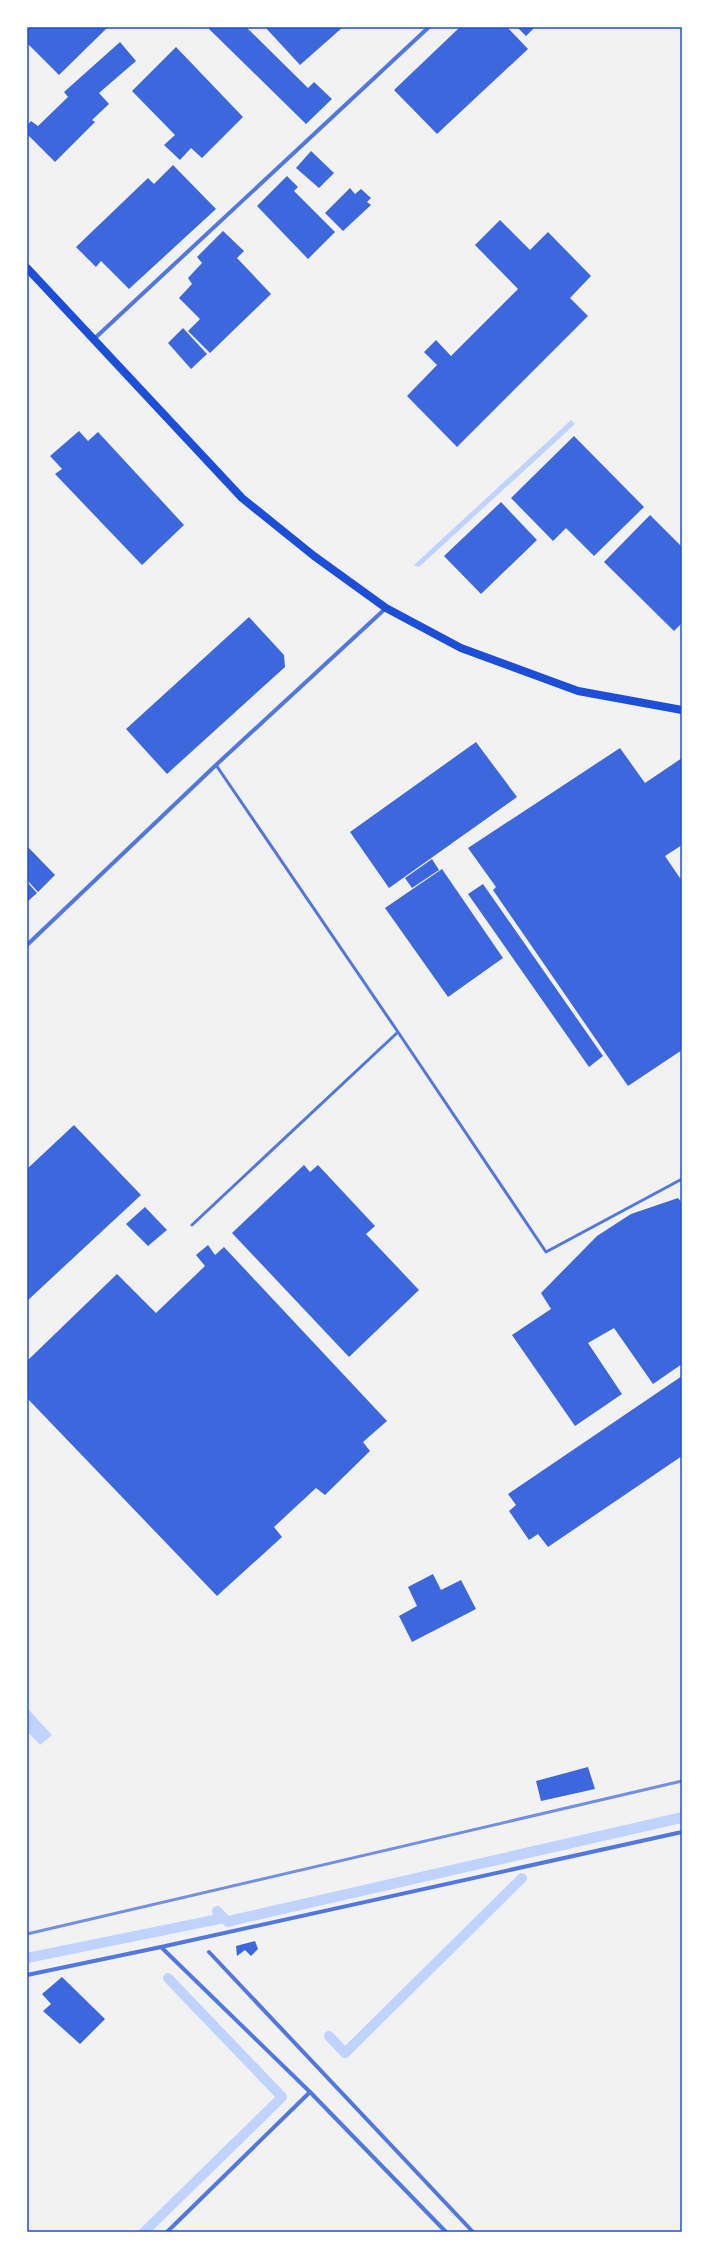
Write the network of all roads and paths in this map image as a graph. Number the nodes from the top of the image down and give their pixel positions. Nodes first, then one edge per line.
1 (429, 27) edge
2 (27, 268) edge
3 (94, 339) junction
4 (386, 608) junction
5 (682, 710) edge
6 (216, 765) junction
7 (27, 945) edge
8 (398, 1032) junction
9 (682, 1179) edge
10 (192, 1225) dead end
11 (682, 1832) edge
12 (160, 1948) junction
13 (208, 1952) dead end
14 (27, 1975) edge
15 (310, 2092) junction
16 (167, 2232) edge
17 (446, 2232) edge
18 (474, 2232) edge

1 - 3 street
2 - 3 main road
3 - 4 main road
4 - 5 main road
4 - 6 street
6 - 7 street
6 - 8 lane
8 - 9 lane
8 - 10 lane
11 - 12 street
12 - 14 street
12 - 15 street
13 - 18 street
15 - 16 street
15 - 17 street

